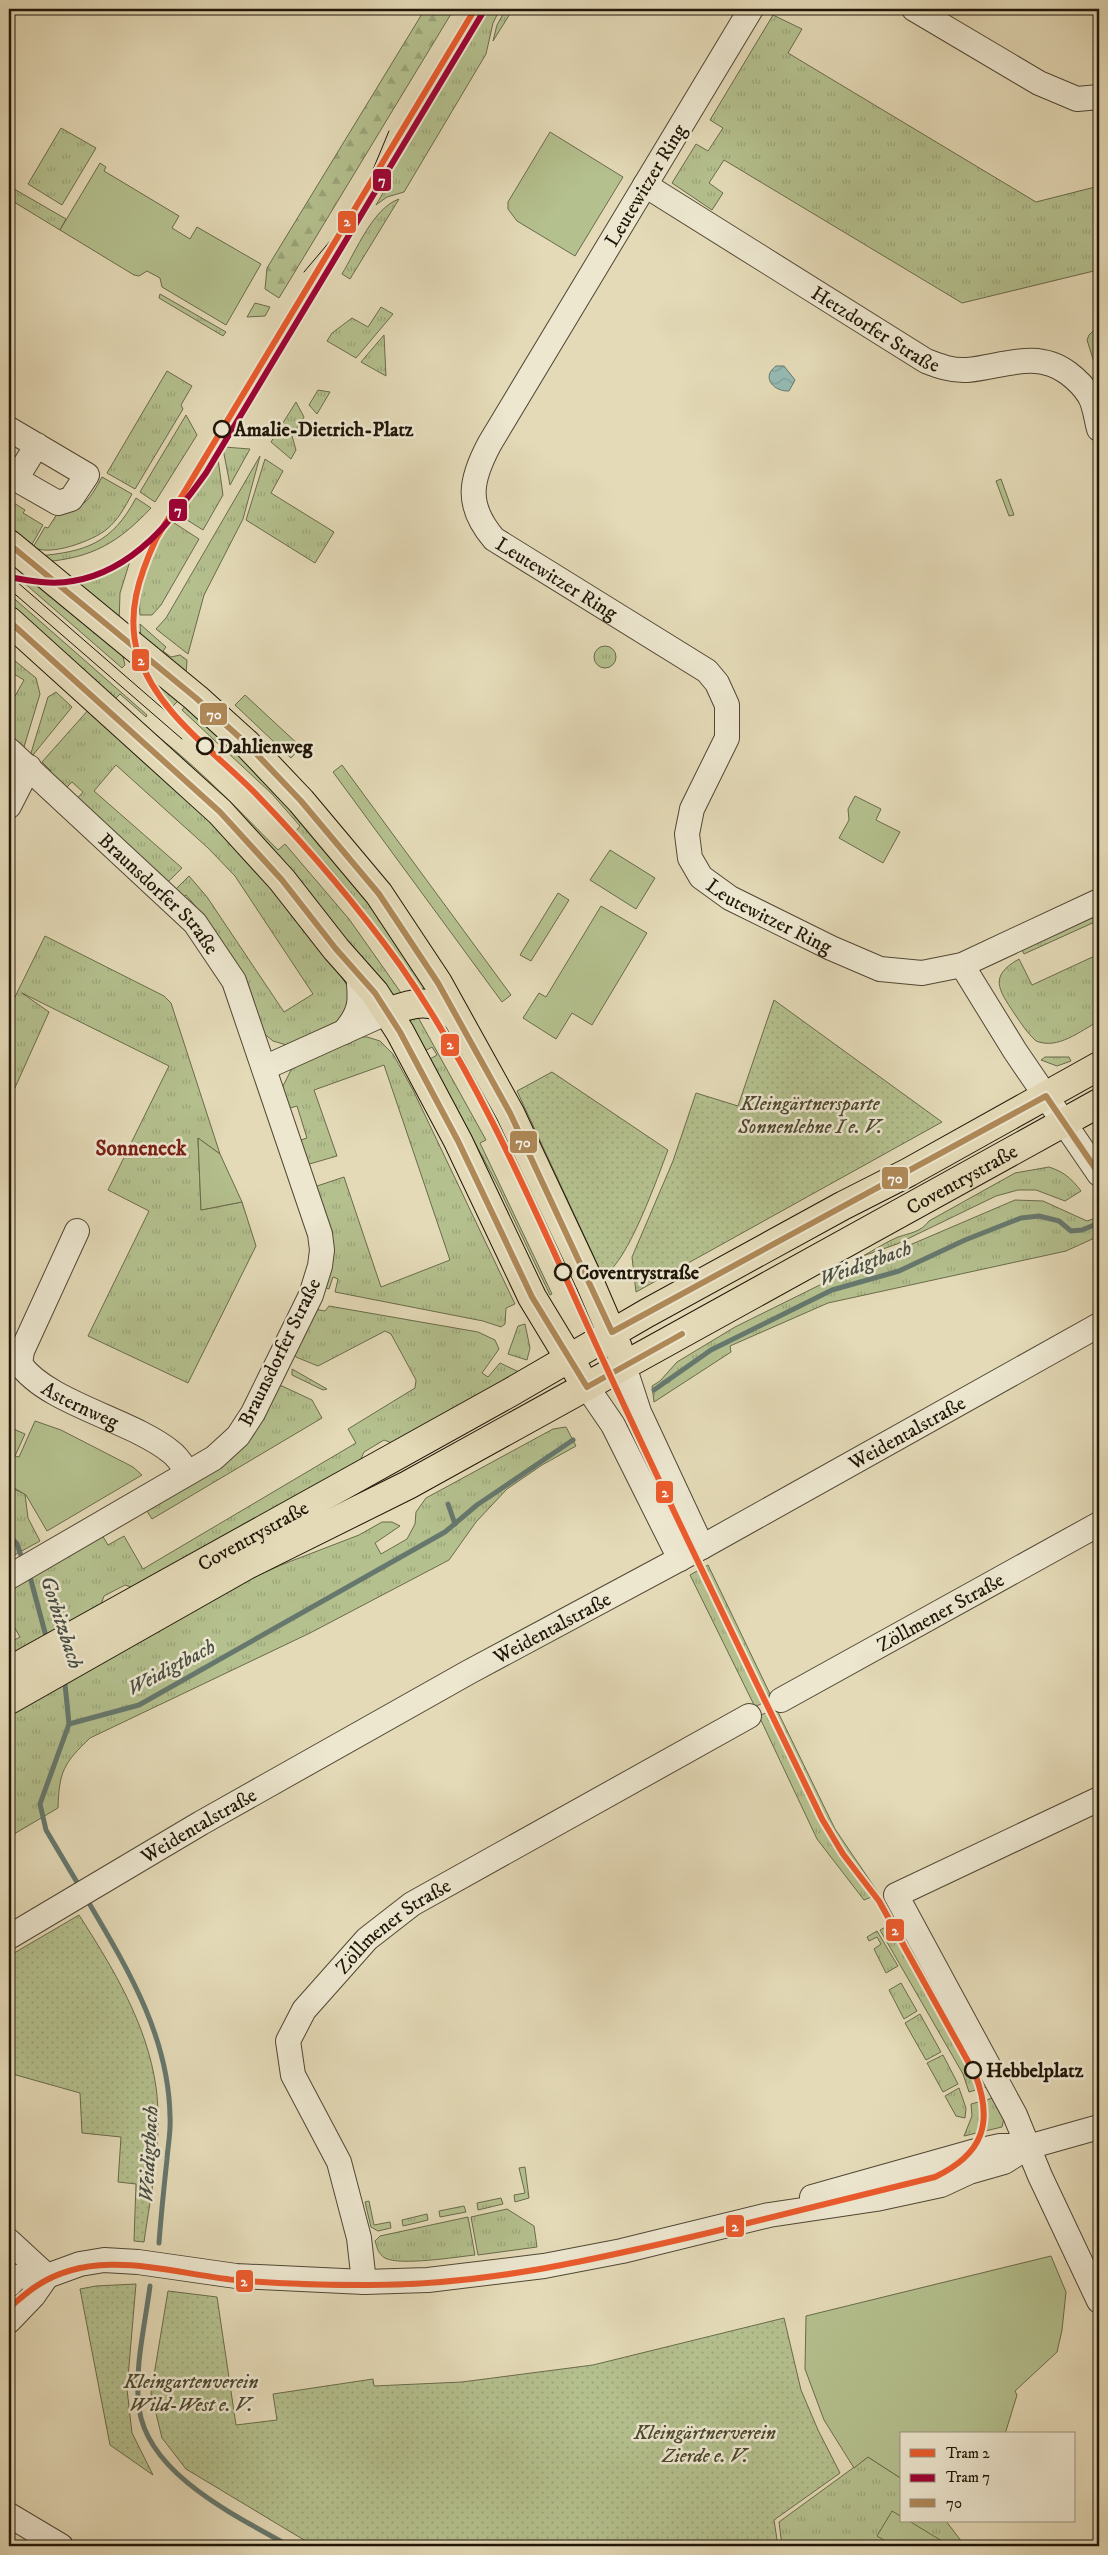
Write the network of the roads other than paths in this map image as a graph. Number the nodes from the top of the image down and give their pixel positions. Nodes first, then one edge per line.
1 (751, 9) edge
2 (914, 9) edge
3 (1099, 97) edge
4 (645, 185) junction
5 (9, 429) edge
6 (1099, 429) edge
7 (37, 445) dead end
8 (9, 544) edge
9 (9, 621) edge
10 (9, 750) edge
11 (29, 767) junction
12 (9, 806) edge
13 (1099, 901) edge
14 (962, 965) junction
15 (358, 974) junction
16 (388, 1012) junction
17 (455, 1016) junction
18 (344, 1032) junction
19 (1099, 1066) edge
20 (264, 1068) junction
21 (1046, 1096) junction
22 (1099, 1103) edge
23 (1064, 1122) junction
24 (1099, 1174) edge
25 (77, 1232) dead end
26 (1099, 1325) edge
27 (612, 1332) junction
28 (568, 1358) junction
29 (624, 1366) junction
30 (587, 1387) junction
31 (188, 1473) junction
32 (1099, 1524) edge
33 (702, 1547) junction
34 (680, 1559) junction
35 (12, 1575) edge
36 (71, 1649) junction
37 (38, 1668) junction
38 (9, 1671) edge
39 (9, 1700) edge
40 (781, 1700) dead end
41 (749, 1716) dead end
42 (1099, 1800) edge
43 (9, 1937) edge
44 (1099, 2127) edge
45 (1028, 2147) junction
46 (9, 2241) edge
47 (47, 2276) junction
48 (364, 2282) junction
49 (9, 2285) edge
50 (1099, 2301) edge
51 (9, 2320) edge
52 (9, 2515) edge
53 (61, 2546) edge

1 - 4 street, Leutewitzer Ring
2 - 3 street
4 - 6 street, Hetzdorfer Straße
4 - 14 street, Leutewitzer Ring
5 - 7 street
8 - 17 main road
9 - 15 main road
10 - 11 street, Braunsdorfer Straße
11 - 12 street
11 - 20 street, Braunsdorfer Straße
13 - 14 street, Leutewitzer Ring
14 - 21 street
15 - 16 main road
15 - 18 street
16 - 17 main road
16 - 18 street
16 - 28 main road
17 - 27 main road
18 - 20 street
19 - 21 main road, Coventrystraße
20 - 31 street, Braunsdorfer Straße
21 - 23 street
21 - 27 main road, Coventrystraße
22 - 23 main road, Coventrystraße
23 - 24 street
23 - 29 main road, Coventrystraße
25 - 31 street, Asternweg
26 - 33 street, Weidentalstraße
27 - 28 main road, Coventrystraße
27 - 29 main road
28 - 30 main road
28 - 36 main road, Coventrystraße
29 - 30 main road, Coventrystraße
29 - 33 street
30 - 34 street
30 - 36 main road, Coventrystraße
31 - 35 street, Braunsdorfer Straße
32 - 40 street, Zöllmener Straße
33 - 34 street, Weidentalstraße
34 - 43 street, Weidentalstraße
36 - 37 main road, Coventrystraße
37 - 38 main road, Coventrystraße
37 - 39 main road, Coventrystraße
41 - 48 street, Zöllmener Straße
42 - 45 street
44 - 45 street
45 - 48 street
45 - 50 street
46 - 47 street
47 - 48 street
47 - 49 street
47 - 51 street
52 - 53 street

